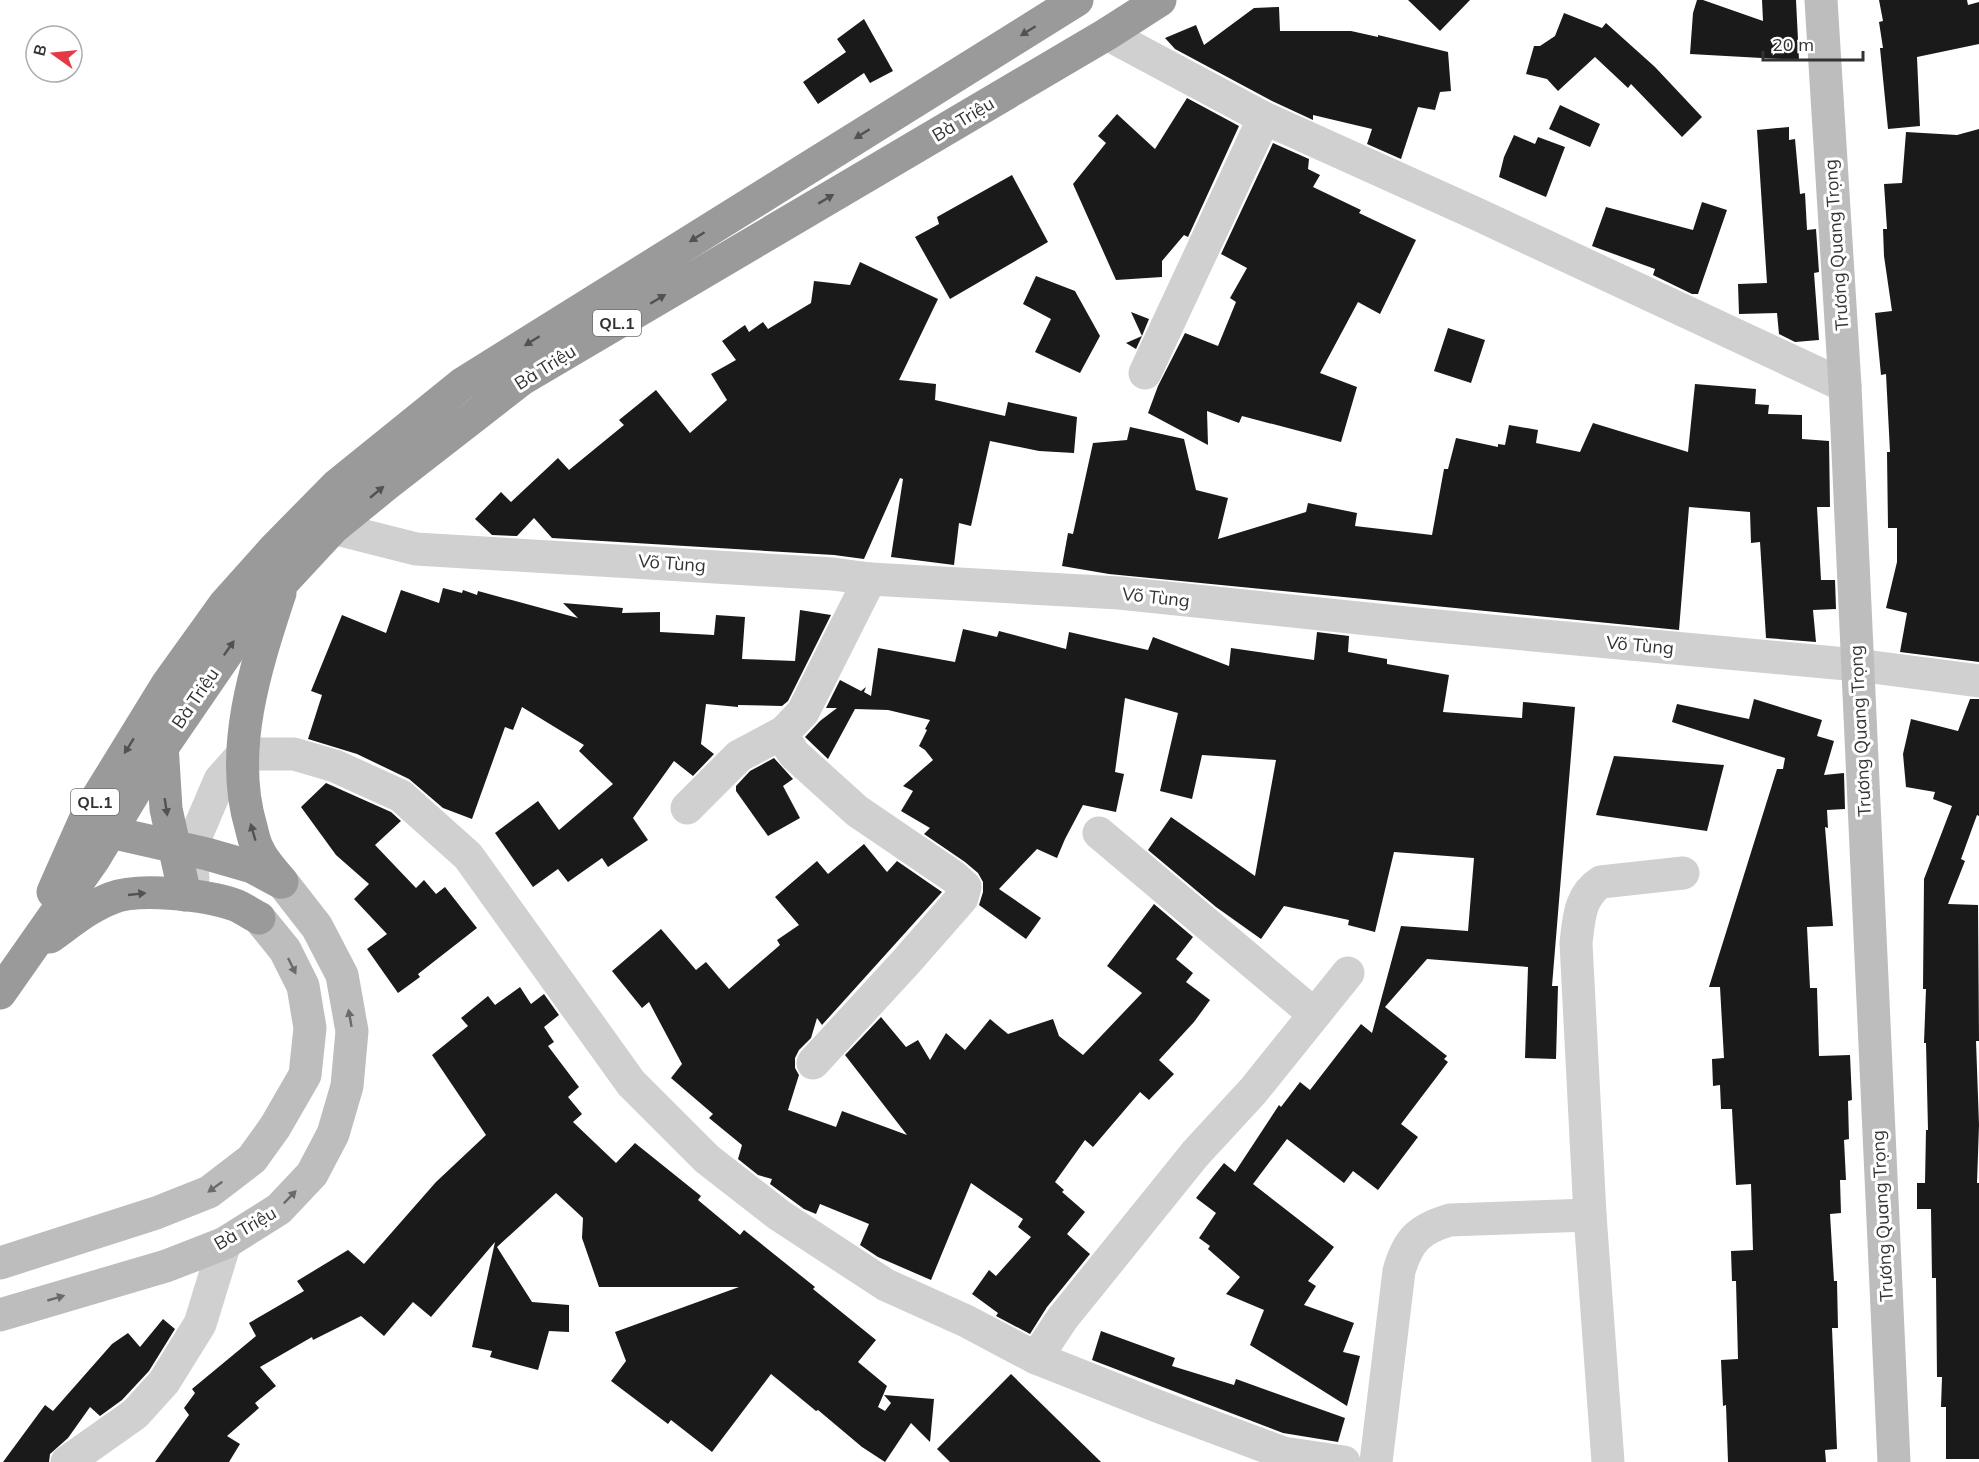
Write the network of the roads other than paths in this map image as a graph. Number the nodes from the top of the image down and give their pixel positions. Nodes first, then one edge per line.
1 (1077, 0) edge
2 (1160, 0) edge
3 (1821, 0) edge
4 (1107, 34) junction
5 (1264, 118) junction
6 (1145, 373) dead end
7 (1845, 386) junction
8 (333, 528) junction
9 (870, 579) junction
10 (284, 580) junction
11 (183, 662) junction
12 (1857, 665) junction
13 (1979, 681) edge
14 (784, 732) junction
15 (161, 749) junction
16 (243, 754) junction
17 (687, 808) dead end
18 (99, 823) junction
19 (1099, 833) dead end
20 (183, 849) junction
21 (1683, 873) dead end
22 (282, 882) junction
23 (190, 895) junction
24 (259, 918) joint
25 (26, 954) junction
26 (1348, 973) dead end
27 (0, 993) edge
28 (1314, 1014) junction
29 (813, 1063) dead end
30 (1590, 1215) junction
31 (225, 1243) junction
32 (0, 1263) edge
33 (0, 1315) edge
34 (1036, 1358) junction
35 (1278, 1458) edge
36 (66, 1462) edge
37 (1344, 1462) edge
38 (1376, 1462) edge
39 (1608, 1462) edge
40 (1894, 1462) edge

1 -> 11 highway, Bà Triệu / QL.1
2 - 4 highway, Bà Triệu / QL.1
3 - 7 street, Trương Quang Trọng
4 - 5 street
8 -> 4 highway, Bà Triệu / QL.1
5 - 6 street
5 - 7 street
7 - 12 street, Trương Quang Trọng
8 - 9 street, Võ Tùng
8 - 10 highway, Bà Triệu / QL.1
9 - 12 street, Võ Tùng
9 - 14 street
15 -> 10 highway, Bà Triệu / QL.1
10 - 16 highway
11 - 15 highway
11 -> 18 highway, Bà Triệu / QL.1
12 - 13 street, Võ Tùng
12 - 40 street, Trương Quang Trọng
14 - 17 street
14 - 29 street
15 - 18 highway, Bà Triệu / QL.1
15 -> 20 highway
16 - 20 street
22 -> 16 highway
16 - 34 street
18 - 20 highway, Bà Triệu
18 - 25 highway, Bà Triệu / QL.1
19 - 28 street
20 - 22 highway, Bà Triệu
20 - 23 highway
21 - 30 street
31 -> 22 street, Bà Triệu
23 - 24 highway
25 -> 23 highway
24 -> 32 street
25 - 27 highway, QL.1
26 - 28 street
28 - 34 street
30 - 38 street
30 - 39 street
33 -> 31 street, Bà Triệu
31 - 36 street
34 - 35 street
35 - 37 street

